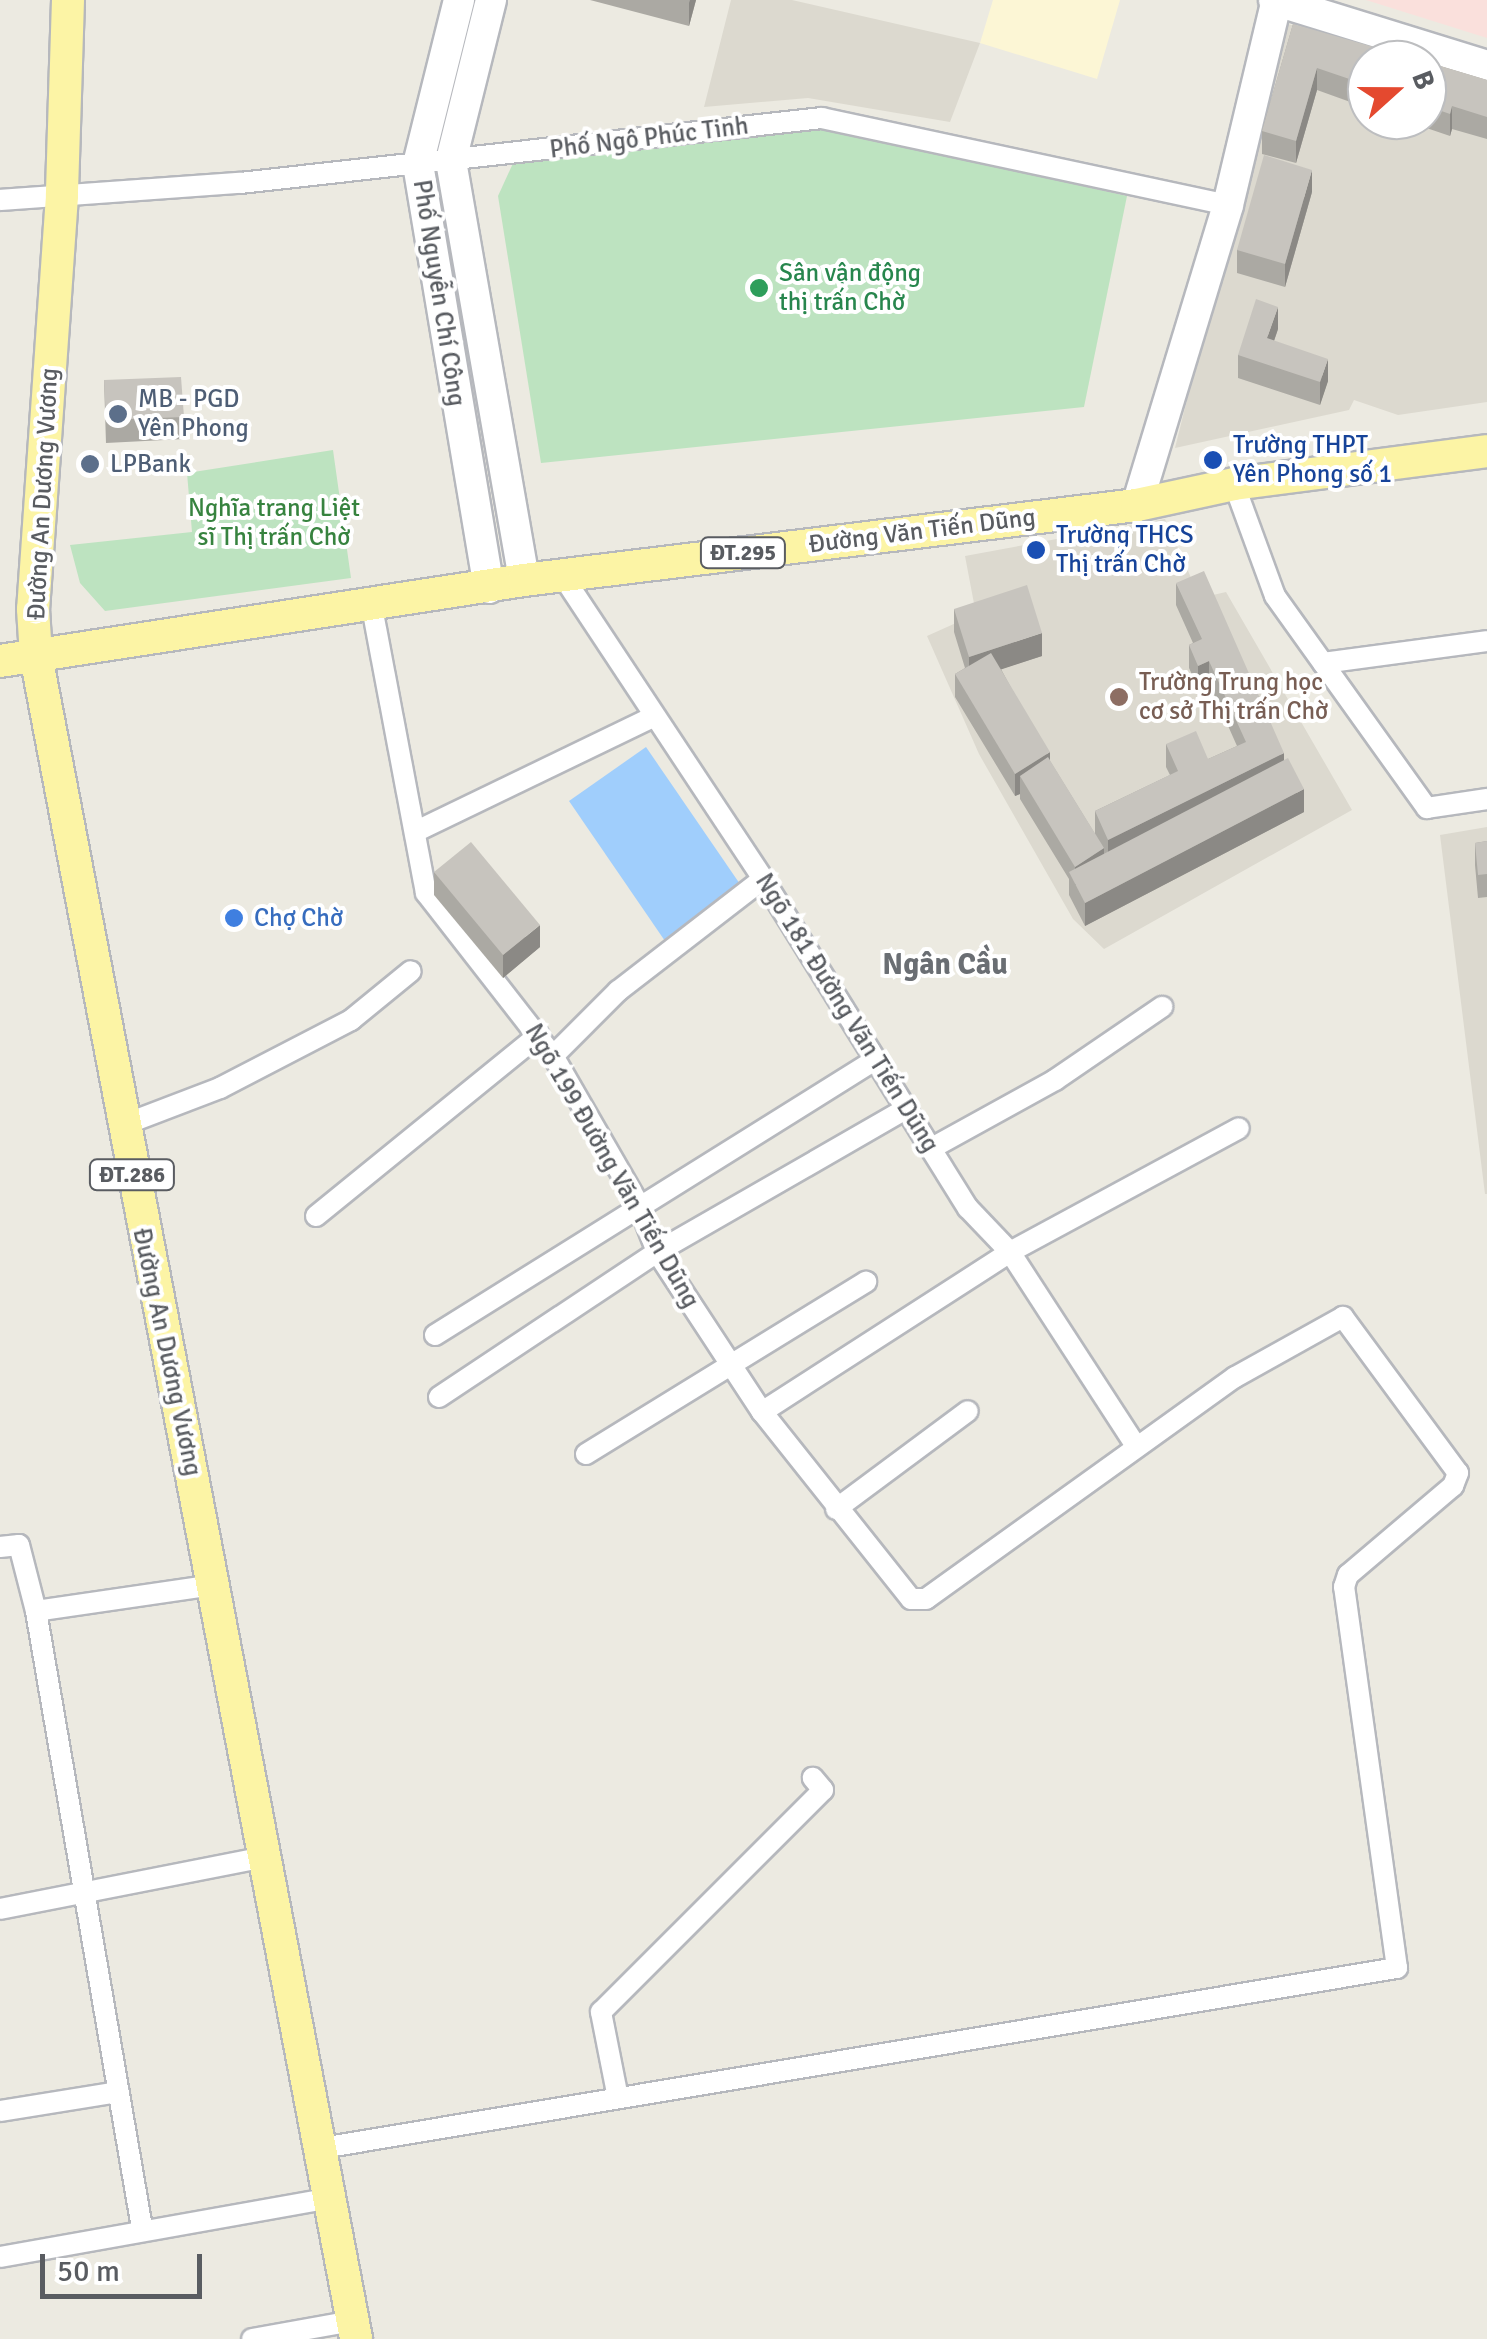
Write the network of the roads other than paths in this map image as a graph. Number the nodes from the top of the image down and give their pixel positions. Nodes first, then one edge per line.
1 (68, 0) edge
2 (459, 0) edge
3 (492, 0) edge
4 (1276, 0) edge
5 (1487, 66) edge
6 (451, 160) junction
7 (418, 164) junction
8 (62, 196) junction
9 (0, 200) edge
10 (1228, 205) junction
11 (1487, 452) edge
12 (1234, 484) junction
13 (1137, 505) junction
14 (562, 576) junction
15 (524, 580) junction
16 (488, 588) junction
17 (371, 602) junction
18 (1487, 641) edge
19 (36, 656) junction
20 (0, 661) edge
21 (1324, 663) junction
22 (652, 718) junction
23 (1487, 799) edge
24 (417, 831) junction
25 (763, 879) junction
26 (410, 972) dead end
27 (1162, 1008) dead end
28 (539, 1035) junction
29 (553, 1056) junction
30 (875, 1060) junction
31 (907, 1108) junction
32 (122, 1125) junction
33 (1239, 1128) dead end
34 (932, 1148) junction
35 (638, 1203) junction
36 (316, 1216) dead end
37 (658, 1252) junction
38 (1010, 1252) junction
39 (866, 1282) dead end
40 (435, 1335) dead end
41 (735, 1368) junction
42 (439, 1396) dead end
43 (968, 1411) dead end
44 (762, 1412) junction
45 (1136, 1446) junction
46 (586, 1454) dead end
47 (836, 1509) junction
48 (0, 1547) edge
49 (215, 1585) junction
50 (36, 1612) junction
51 (813, 1778) dead end
52 (266, 1857) junction
53 (82, 1892) junction
54 (0, 1909) edge
55 (118, 2092) junction
56 (618, 2098) junction
57 (0, 2110) edge
58 (322, 2148) junction
59 (330, 2198) junction
60 (142, 2228) junction
61 (0, 2257) edge
62 (354, 2330) edge
63 (252, 2339) edge

1 - 8 main road, Đường An Dương Vương / ĐT.286
2 - 7 street, Phố Nguyễn Chí Công
3 - 6 street, Phố Nguyễn Chí Công
4 - 5 street
4 - 10 street
6 - 7 street, Phố Ngô Phúc Tinh
6 - 10 street, Phố Ngô Phúc Tinh
6 - 15 street, Phố Nguyễn Chí Công
7 - 8 street, Phố Ngô Phúc Tinh
7 - 16 street, Phố Nguyễn Chí Công
8 - 9 street, Phố Ngô Phúc Tinh
8 - 19 main road, Đường An Dương Vương / ĐT.286
10 - 13 street
11 - 12 main road, Đường Văn Tiến Dũng / ĐT.295
12 - 13 main road, Đường Văn Tiến Dũng / ĐT.295
12 - 21 street
13 - 14 main road, Đường Văn Tiến Dũng / ĐT.295
14 - 15 main road, Đường Văn Tiến Dũng / ĐT.295
14 - 22 street, Ngõ 181 Đường Văn Tiến Dũng
15 - 16 main road, Đường Văn Tiến Dũng / ĐT.295
16 - 17 main road, Đường Văn Tiến Dũng / ĐT.295
17 - 19 main road, Đường Văn Tiến Dũng / ĐT.295
17 - 24 street, Ngõ 199 Đường Văn Tiến Dũng
18 - 21 street
19 - 20 main road, Đường Văn Tiến Dũng / ĐT.295
19 - 32 main road, Đường An Dương Vương / ĐT.286
21 - 23 street
22 - 24 street
22 - 25 street, Ngõ 181 Đường Văn Tiến Dũng
24 - 28 street, Ngõ 199 Đường Văn Tiến Dũng
25 - 29 street
25 - 30 street, Ngõ 181 Đường Văn Tiến Dũng
26 - 32 street
27 - 34 street
28 - 29 street, Ngõ 199 Đường Văn Tiến Dũng
28 - 36 street
29 - 35 street, Ngõ 199 Đường Văn Tiến Dũng
30 - 31 street, Ngõ 181 Đường Văn Tiến Dũng
30 - 35 street
31 - 34 street, Ngõ 181 Đường Văn Tiến Dũng
31 - 37 street
32 - 49 main road, Đường An Dương Vương / ĐT.286
33 - 38 street
34 - 38 street, Ngõ 181 Đường Văn Tiến Dũng
35 - 37 street, Ngõ 199 Đường Văn Tiến Dũng
35 - 40 street
37 - 41 street, Ngõ 199 Đường Văn Tiến Dũng
37 - 42 street
38 - 44 street
38 - 45 street, Ngõ 181 Đường Văn Tiến Dũng
39 - 41 street
41 - 44 street, Ngõ 199 Đường Văn Tiến Dũng
41 - 46 street
43 - 47 street
44 - 47 street, Ngõ 199 Đường Văn Tiến Dũng
45 - 47 street, Ngõ 199 Đường Văn Tiến Dũng
45 - 56 street
48 - 50 street
49 - 50 street
49 - 52 main road, Đường An Dương Vương / ĐT.286
50 - 53 street
51 - 56 street
52 - 53 street
52 - 58 main road, Đường An Dương Vương / ĐT.286
53 - 54 street
53 - 55 street
55 - 57 street
55 - 60 street
56 - 58 street
58 - 59 main road, Đường An Dương Vương / ĐT.286
59 - 60 street
59 - 62 main road, Đường An Dương Vương / ĐT.286
60 - 61 street
62 - 63 street

